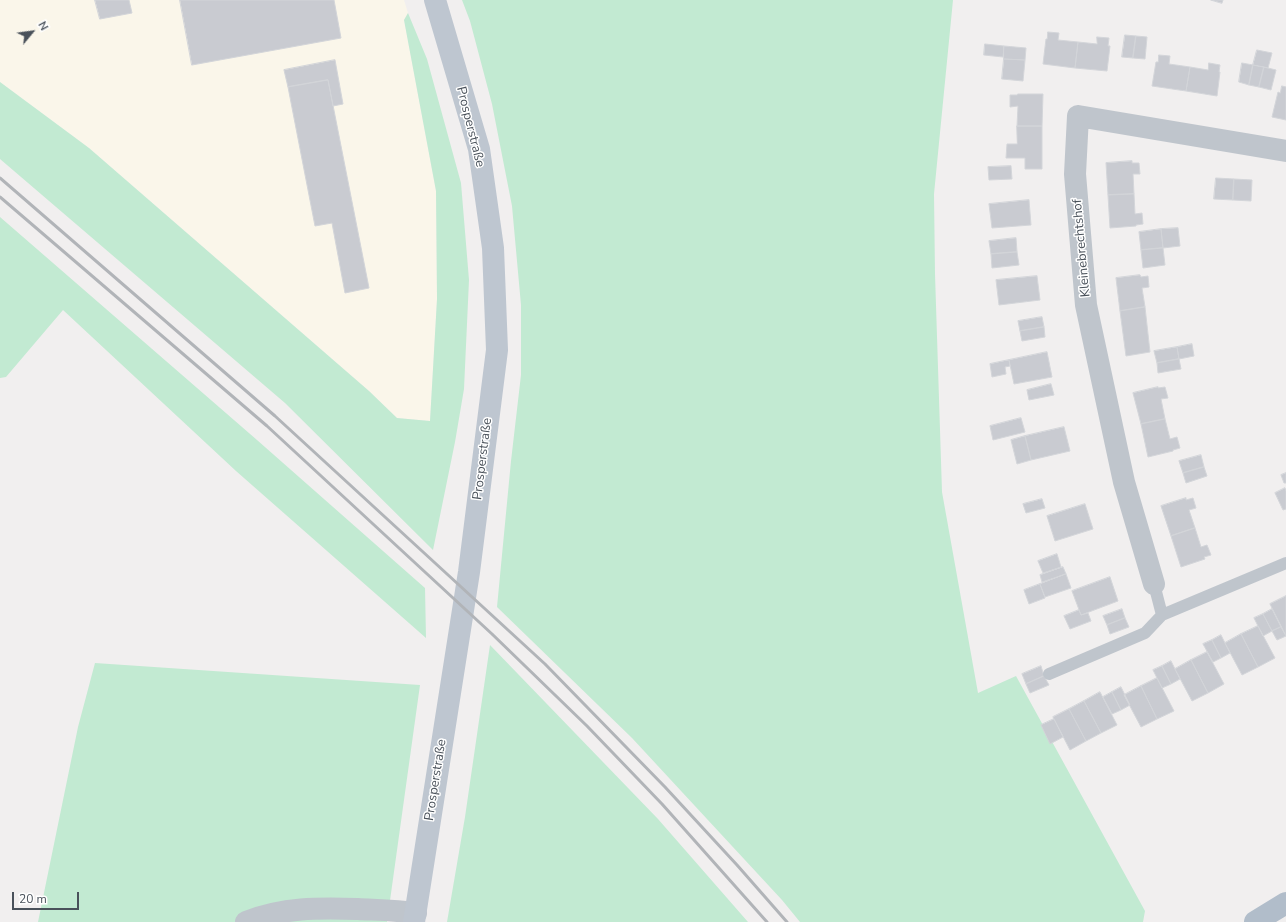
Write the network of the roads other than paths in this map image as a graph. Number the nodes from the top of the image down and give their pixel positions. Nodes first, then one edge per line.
1 (435, 0) edge
2 (1286, 151) edge
3 (1286, 563) edge
4 (1154, 584) joint
5 (1162, 615) junction
6 (1049, 674) dead end
7 (1286, 903) edge
8 (415, 918) edge
9 (246, 922) edge
10 (1255, 922) edge

1 - 8 main road, Prosperstraße
2 - 4 street, Kleinebrechtshof
3 - 5 lane
4 - 5 lane
5 - 6 lane
7 - 10 main road
8 - 9 street

